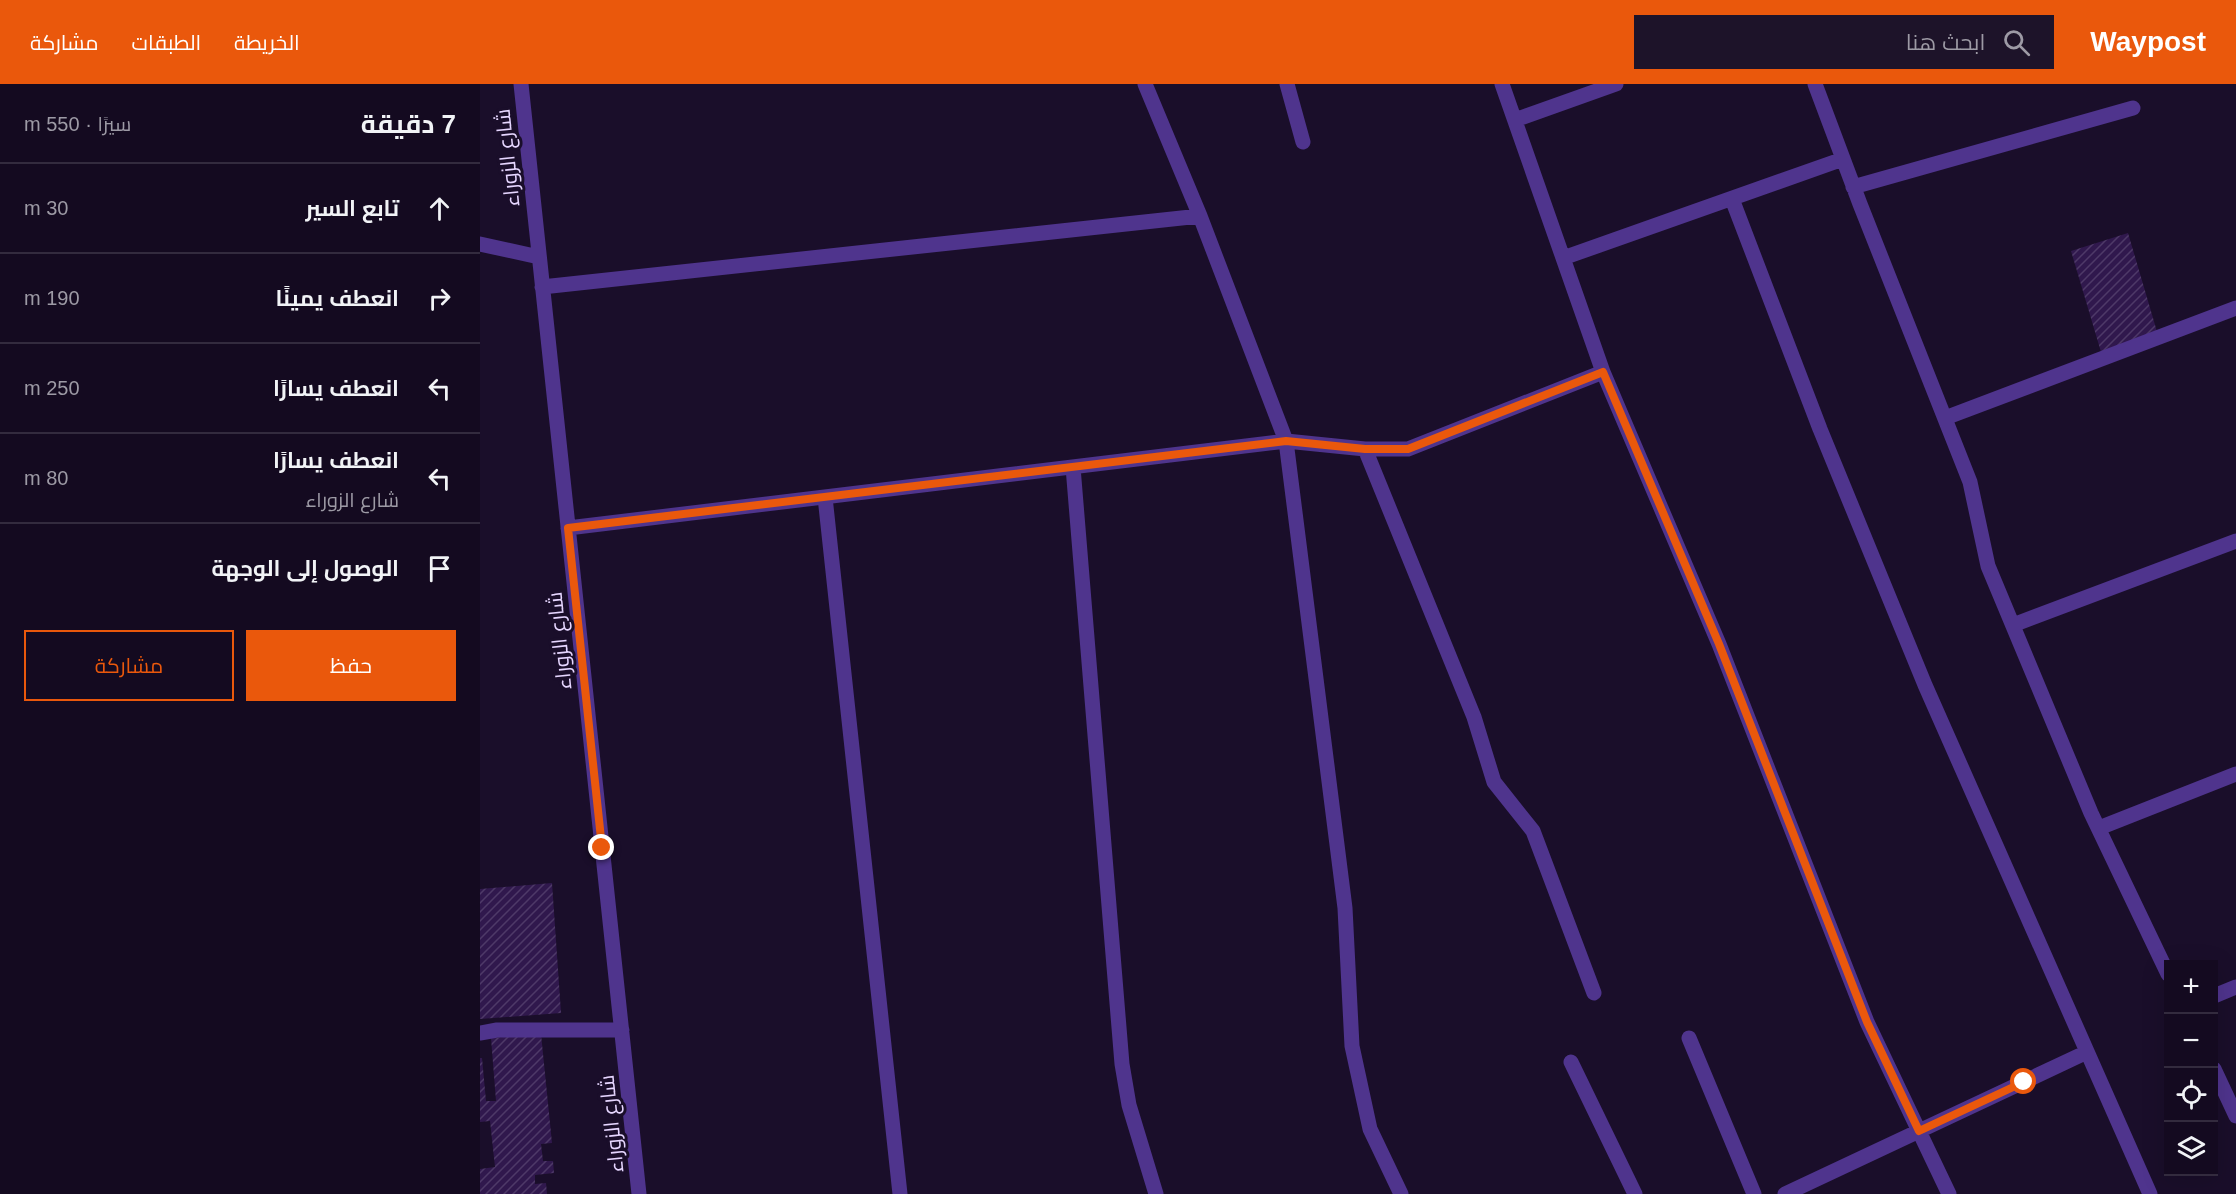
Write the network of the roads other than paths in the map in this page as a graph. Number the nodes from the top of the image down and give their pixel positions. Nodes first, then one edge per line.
1 (521, 84) edge
2 (1145, 84) edge
3 (1287, 84) edge
4 (1502, 84) edge
5 (1616, 84) edge
6 (1815, 84) edge
7 (2133, 108) dead end
8 (1515, 120) junction
9 (1303, 142) dead end
10 (1843, 159) junction
11 (1853, 187) junction
12 (1732, 198) junction
13 (1200, 216) junction
14 (480, 244) edge
15 (538, 256) junction
16 (1563, 258) junction
17 (542, 287) junction
18 (2236, 308) edge
19 (1603, 372) junction
20 (1945, 418) junction
21 (1286, 441) junction
22 (1365, 449) junction
23 (1073, 467) junction
24 (825, 497) junction
25 (568, 528) junction
26 (2236, 541) edge
27 (2013, 625) junction
28 (2236, 774) edge
29 (2099, 828) junction
30 (2164, 964) edge
31 (2236, 987) edge
32 (1594, 993) dead end
33 (2218, 994) edge
34 (622, 1030) junction
35 (480, 1033) edge
36 (1689, 1038) dead end
37 (2087, 1052) junction
38 (1571, 1062) dead end
39 (2218, 1078) edge
40 (2236, 1116) edge
41 (1919, 1131) junction
42 (639, 1194) edge
43 (900, 1194) edge
44 (1156, 1194) edge
45 (1401, 1194) edge
46 (1635, 1194) edge
47 (1754, 1194) edge
48 (1785, 1194) edge
49 (1949, 1194) edge
50 (2150, 1194) edge

1 - 15 street, شارع الزوراء
2 - 13 street
3 - 9 street
4 - 8 street
5 - 8 street
6 - 10 street
7 - 11 street
8 - 16 street
10 - 11 street
10 - 12 street
11 - 20 street
12 - 16 street
12 - 37 street
13 - 17 street
13 - 21 street
14 - 15 street
15 - 17 street, شارع الزوراء
16 - 19 street
17 - 25 street, شارع الزوراء
18 - 20 street
19 - 22 street
19 - 41 street
20 - 27 street
21 - 22 street
21 - 23 street
21 - 45 street
22 - 32 street
23 - 24 street
23 - 44 street
24 - 25 street
24 - 43 street
25 - 34 street, شارع الزوراء
26 - 27 street
27 - 29 street
28 - 29 street
29 - 30 street
31 - 33 street
34 - 35 street
34 - 42 street, شارع الزوراء
36 - 47 street
37 - 41 street
37 - 50 street
38 - 46 street
39 - 40 street
41 - 48 street
41 - 49 street

